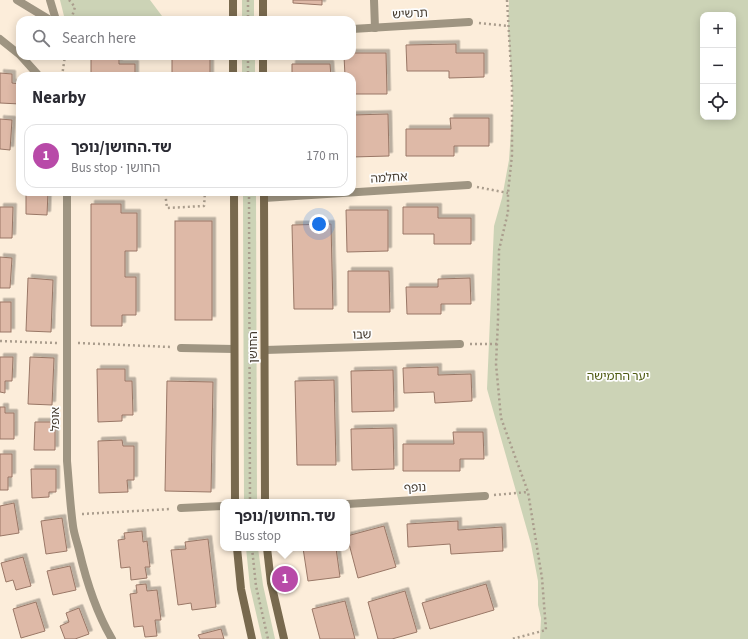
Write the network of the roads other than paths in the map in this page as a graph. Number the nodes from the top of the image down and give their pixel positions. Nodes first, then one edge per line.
1 (17, 0) edge
2 (50, 0) edge
3 (233, 0) edge
4 (263, 0) edge
5 (374, 0) edge
6 (43, 16) edge
7 (55, 16) edge
8 (233, 16) edge
9 (263, 16) edge
10 (469, 22) road end
11 (375, 28) junction
12 (356, 29) edge
13 (0, 39) edge
14 (16, 51) edge
15 (26, 60) edge
16 (233, 60) edge
17 (263, 60) edge
18 (36, 72) edge
19 (233, 72) edge
20 (263, 72) edge
21 (468, 185) road end
22 (356, 190) edge
23 (67, 196) edge
24 (234, 196) edge
25 (264, 196) edge
26 (460, 344) road end
27 (181, 348) road end
28 (234, 349) junction
29 (265, 350) junction
30 (485, 496) road end
31 (235, 499) edge
32 (265, 499) edge
33 (350, 504) edge
34 (220, 506) edge
35 (181, 508) road end
36 (237, 551) edge
37 (267, 551) edge
38 (112, 639) edge
39 (252, 639) edge
40 (284, 639) edge

1 - 6 street
2 - 7 street
3 - 8 street
4 - 9 street
5 - 11 street
10 - 11 street, תרשיש
11 - 12 street, תרשיש
13 - 14 street
15 - 18 street
16 - 19 street
17 - 20 street
21 - 22 street, אחלמה
23 - 38 street, אופל
24 - 28 street, החושן
25 - 29 street, החושן
26 - 29 street, שבו
27 - 28 street
28 - 31 street, החושן
29 - 32 street, החושן
30 - 33 street, נופף
34 - 35 street
36 - 39 street
37 - 40 street

